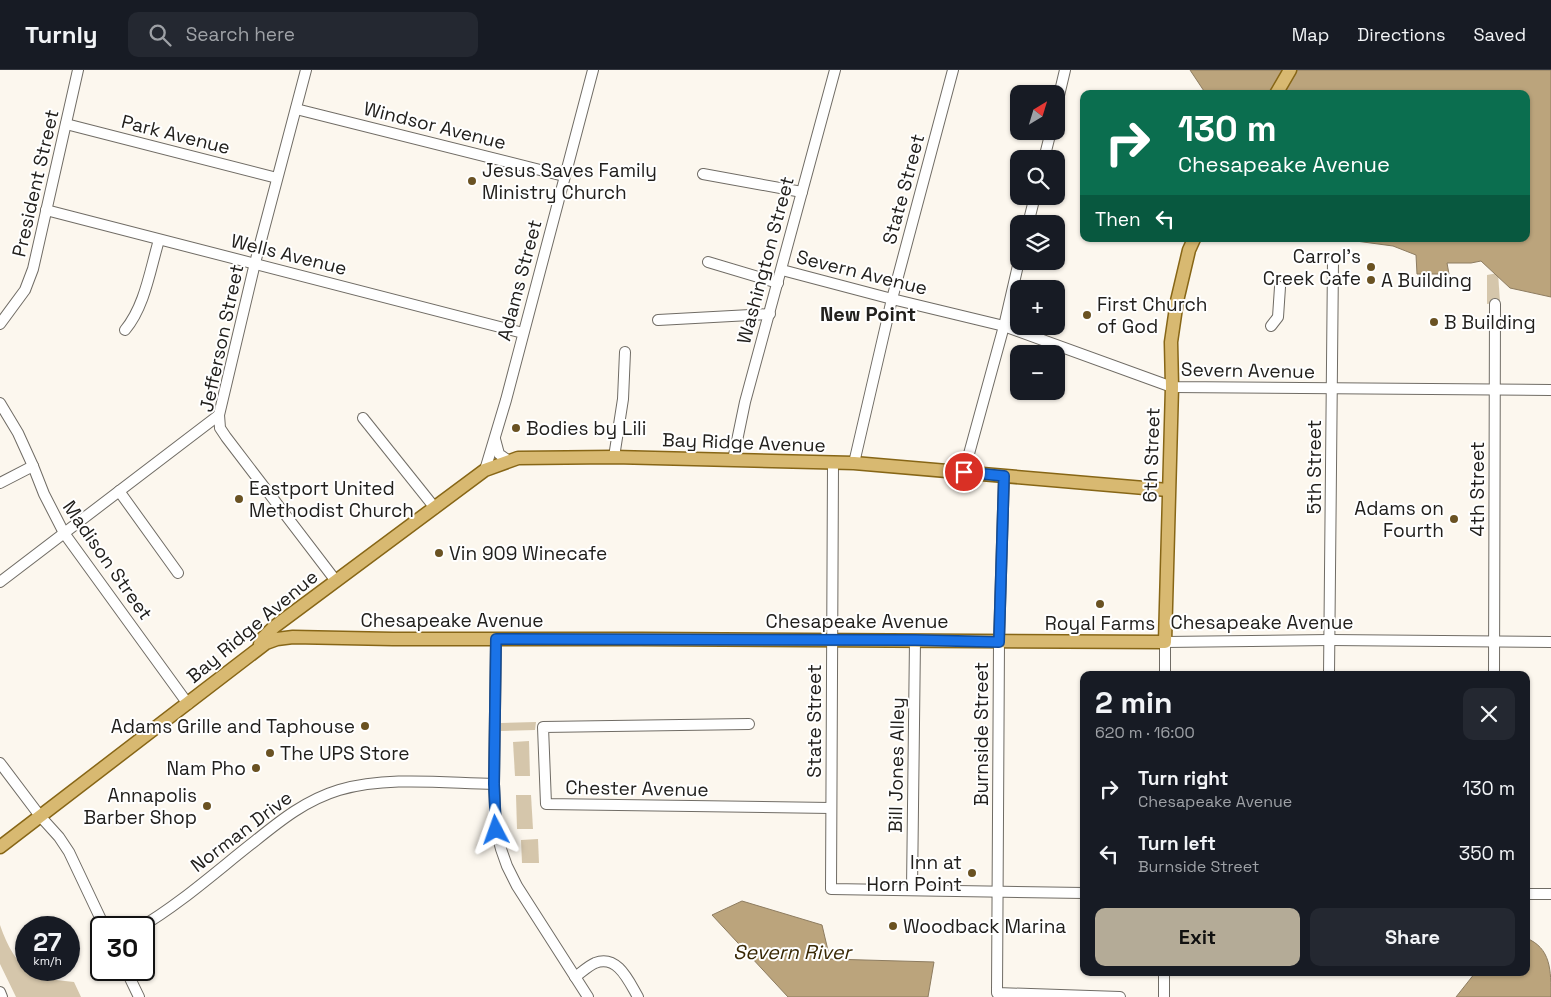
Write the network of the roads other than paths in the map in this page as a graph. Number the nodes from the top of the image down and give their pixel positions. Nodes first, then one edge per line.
1 (78, 70) edge
2 (306, 70) edge
3 (593, 70) edge
4 (835, 70) edge
5 (953, 70) edge
6 (1065, 70) edge
7 (1290, 70) edge
8 (1061, 85) edge
9 (1278, 90) edge
10 (296, 109) junction
11 (66, 124) junction
12 (703, 174) dead end
13 (564, 176) junction
14 (276, 178) junction
15 (802, 192) junction
16 (46, 210) junction
17 (159, 240) junction
18 (1193, 242) edge
19 (1333, 260) dead end
20 (708, 262) dead end
21 (255, 263) junction
22 (782, 270) junction
23 (1018, 270) edge
24 (778, 283) junction
25 (1280, 288) dead end
26 (892, 299) junction
27 (1495, 304) dead end
28 (770, 314) junction
29 (658, 320) dead end
30 (0, 324) edge
31 (1004, 326) junction
32 (1270, 326) dead end
33 (125, 330) dead end
34 (523, 333) junction
35 (625, 352) dead end
36 (1172, 387) junction
37 (1332, 388) junction
38 (1495, 390) junction
39 (1551, 390) edge
40 (0, 403) edge
41 (219, 415) junction
42 (363, 418) dead end
43 (494, 435) junction
44 (614, 457) junction
45 (733, 460) junction
46 (509, 461) junction
47 (854, 463) junction
48 (833, 464) junction
49 (33, 466) junction
50 (484, 470) junction
51 (964, 472) junction
52 (1004, 476) junction
53 (0, 483) edge
54 (1168, 490) junction
55 (119, 491) junction
56 (435, 508) junction
57 (64, 533) junction
58 (178, 573) dead end
59 (336, 580) junction
60 (0, 582) edge
61 (314, 596) junction
62 (293, 637) junction
63 (496, 639) junction
64 (915, 640) junction
65 (1330, 640) junction
66 (832, 641) junction
67 (999, 642) junction
68 (1165, 642) junction
69 (1494, 642) junction
70 (1551, 642) edge
71 (257, 650) junction
72 (1165, 671) edge
73 (1329, 671) edge
74 (1494, 671) edge
75 (188, 704) junction
76 (749, 724) dead end
77 (0, 763) edge
78 (494, 784) junction
79 (831, 808) junction
80 (40, 816) junction
81 (0, 847) edge
82 (912, 890) junction
83 (997, 891) junction
84 (1080, 893) edge
85 (1530, 894) edge
86 (1551, 894) edge
87 (99, 916) edge
88 (155, 918) edge
89 (1164, 976) edge
90 (575, 978) junction
91 (132, 981) edge
92 (0, 992) edge
93 (2, 997) edge
94 (140, 997) edge
95 (588, 997) edge
96 (638, 997) edge
97 (1120, 997) edge
98 (1164, 997) edge

1 - 11 street, President Street
2 - 10 street, Jefferson Street
3 - 13 street, Adams Street
4 - 15 street, Washington Street
5 - 26 street, State Street
6 - 8 street
7 - 9 main road
10 - 13 street, Windsor Avenue
10 - 14 street, Jefferson Street
11 - 14 street, Park Avenue
11 - 16 street, President Street
12 - 15 street
13 - 34 street, Adams Street
14 - 21 street, Jefferson Street
15 - 22 street, Washington Street
16 - 17 street, Wells Avenue
16 - 30 street, President Street
17 - 21 street, Wells Avenue
17 - 33 street
18 - 36 main road, 6th Street
19 - 37 street, 5th Street
20 - 24 street
21 - 34 street, Wells Avenue
21 - 41 street, Jefferson Street
22 - 24 street, Washington Street
22 - 26 street, Severn Avenue
23 - 31 street
24 - 28 street, Washington Street
25 - 32 street
26 - 31 street, Severn Avenue
26 - 47 street, State Street
27 - 38 street, 4th Street
28 - 29 street
28 - 45 street, Washington Street
31 - 36 street, Severn Avenue
31 - 51 street
34 - 43 street, Adams Street
35 - 44 street
36 - 37 street, Severn Avenue
36 - 54 main road, 6th Street
37 - 38 street, Severn Avenue
37 - 65 street, 5th Street
38 - 39 street, Severn Avenue
38 - 69 street, 4th Street
40 - 49 street, Madison Street
41 - 55 street
41 - 59 street, Jefferson Street
42 - 56 street
43 - 46 street
43 - 50 street, Adams Street
44 - 45 main road, Bay Ridge Avenue
44 - 46 main road, Bay Ridge Avenue
45 - 48 main road, Bay Ridge Avenue
46 - 50 main road, Bay Ridge Avenue
47 - 48 main road, Bay Ridge Avenue
47 - 51 main road, Bay Ridge Avenue
48 - 66 street, State Street
49 - 53 street
49 - 57 street, Madison Street
50 - 56 main road, Bay Ridge Avenue
51 - 52 main road, Bay Ridge Avenue
52 - 54 main road, Bay Ridge Avenue
52 - 67 street, Burnside Street
54 - 68 main road, 6th Street
55 - 57 street
55 - 58 street
56 - 59 main road, Bay Ridge Avenue
57 - 60 street
57 - 75 street, Madison Street
59 - 61 main road, Bay Ridge Avenue
61 - 62 main road
61 - 71 main road, Bay Ridge Avenue
62 - 63 main road, Chesapeake Avenue
62 - 71 main road, Chesapeake Avenue
63 - 66 main road, Chesapeake Avenue
63 - 78 street
64 - 66 main road, Chesapeake Avenue
64 - 67 main road, Chesapeake Avenue
64 - 82 street, Bill Jones Alley
65 - 68 street, Chesapeake Avenue
65 - 69 street, Chesapeake Avenue
65 - 73 street, 5th Street
66 - 79 street, State Street
67 - 68 main road, Chesapeake Avenue
67 - 83 street, Burnside Street
68 - 72 street, 6th Street
69 - 70 street, Chesapeake Avenue
69 - 74 street, 4th Street
71 - 75 main road, Bay Ridge Avenue
75 - 80 main road, Bay Ridge Avenue
76 - 79 street, Chester Avenue
77 - 80 street
78 - 88 street, Norman Drive
78 - 90 street
79 - 82 street, State Street
80 - 81 main road, Bay Ridge Avenue
80 - 87 street
82 - 83 street
83 - 84 street
83 - 97 street, Burnside Street
85 - 86 street
89 - 98 street
90 - 95 street
90 - 96 street
91 - 94 street
92 - 93 street

